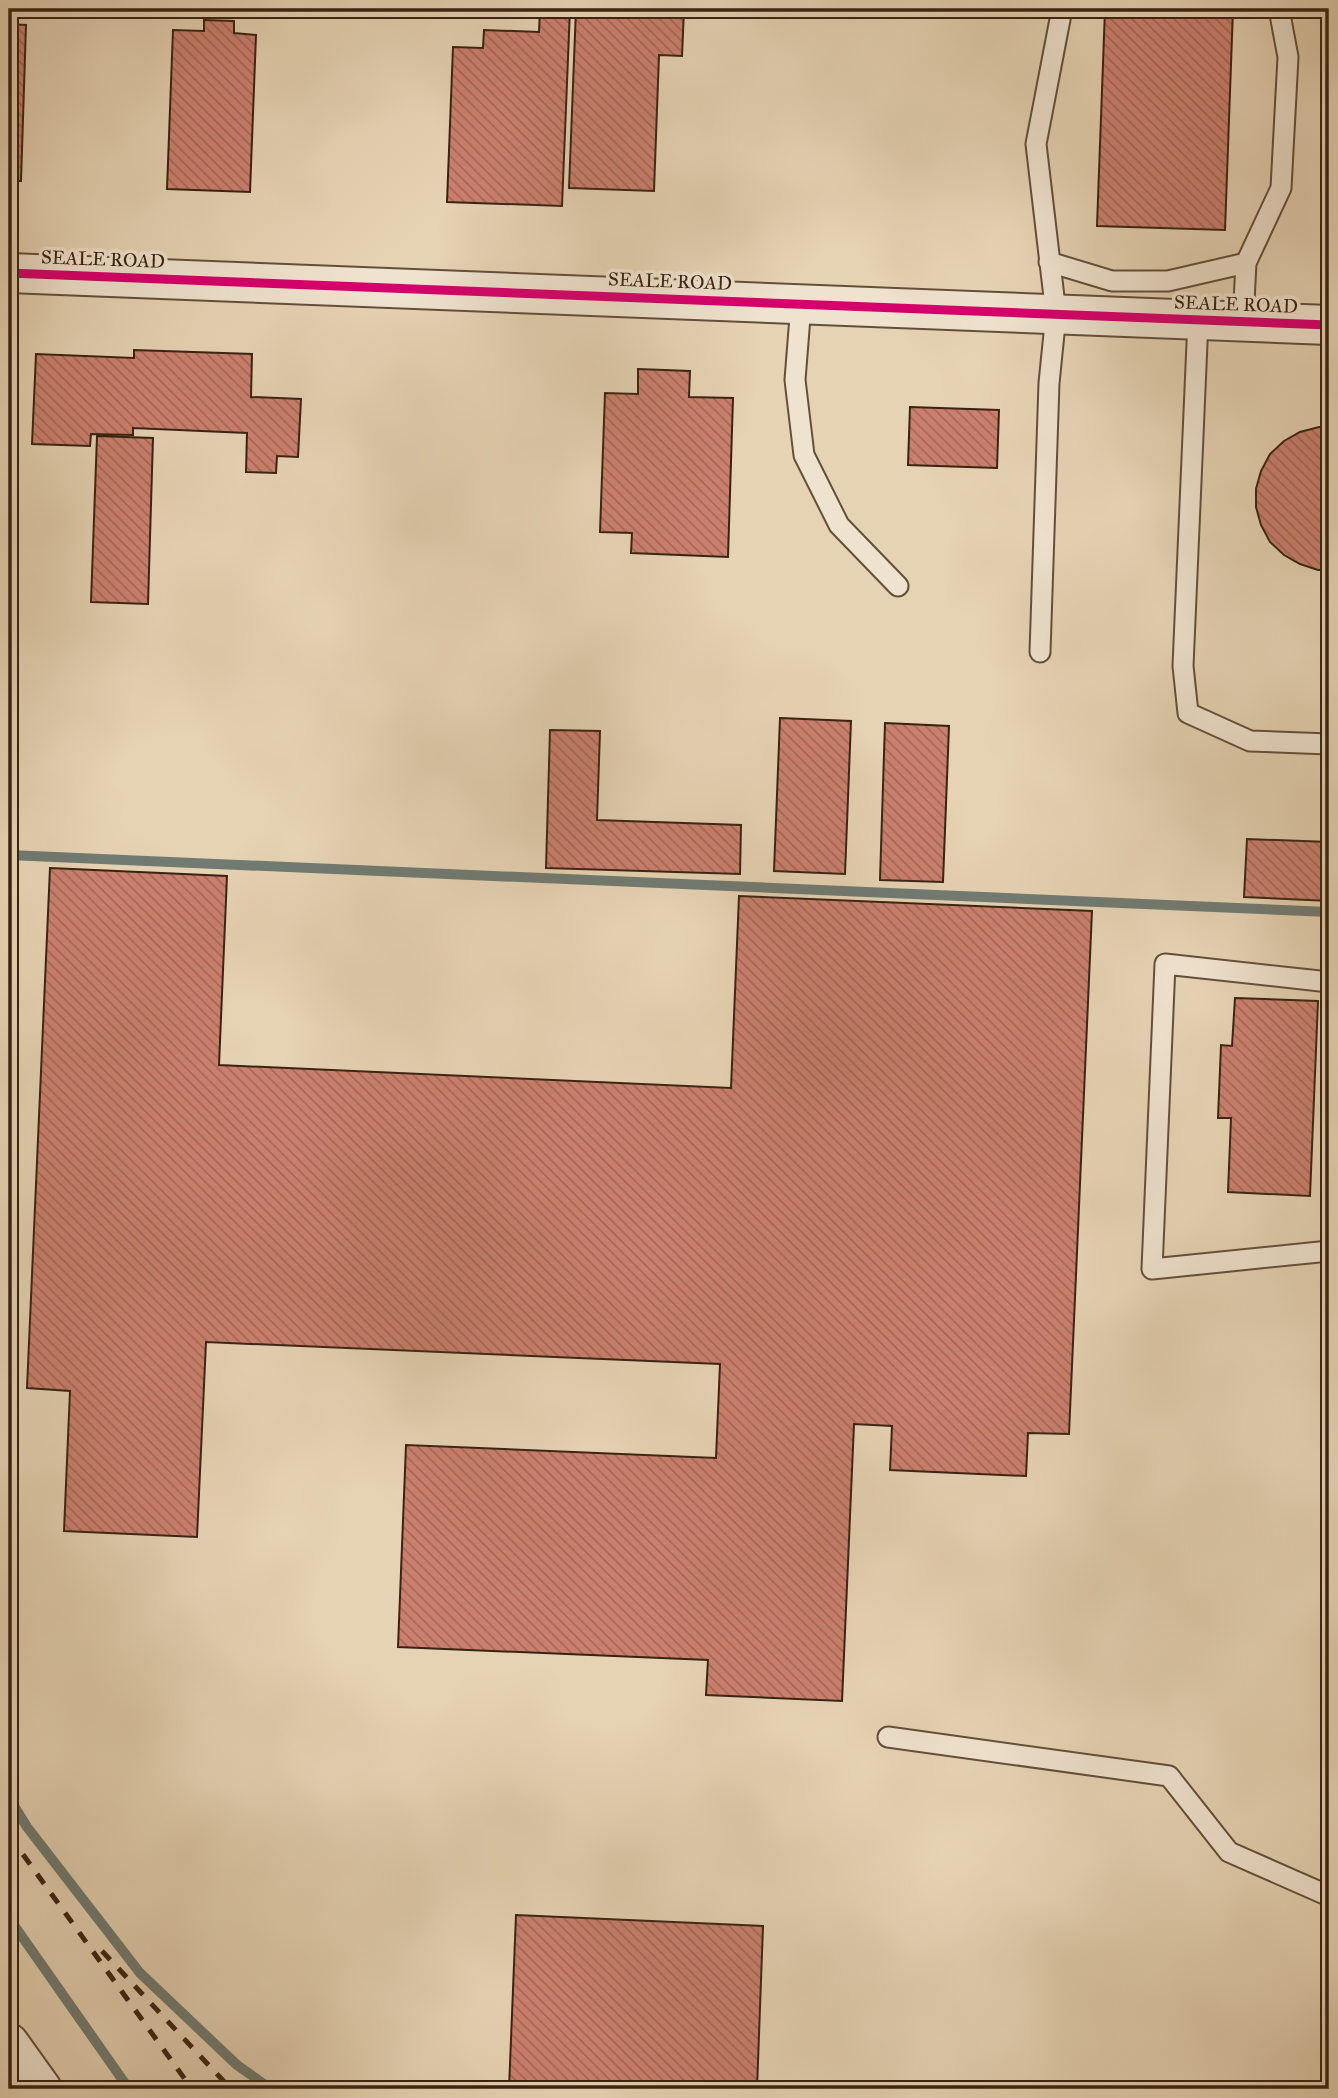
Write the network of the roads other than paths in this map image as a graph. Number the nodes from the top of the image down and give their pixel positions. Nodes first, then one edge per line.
1 (1062, 9) edge
2 (1279, 9) edge
3 (1049, 262) junction
4 (1246, 263) junction
5 (9, 273) edge
6 (801, 304) junction
7 (1056, 314) junction
8 (1198, 320) junction
9 (1243, 321) junction
10 (1329, 325) edge
11 (898, 586) dead end
12 (1040, 652) dead end
13 (1329, 744) edge
14 (1329, 982) edge
15 (1329, 1251) edge
16 (888, 1737) dead end
17 (1329, 1896) edge
18 (9, 2043) edge
19 (42, 2089) edge

1 - 3 lane
2 - 4 lane
3 - 4 lane
3 - 7 lane
4 - 9 lane
5 - 6 street, SEALE ROAD
6 - 7 street, SEALE ROAD
6 - 11 lane
7 - 8 street, SEALE ROAD
7 - 12 lane
8 - 9 street, SEALE ROAD
8 - 13 lane
9 - 10 street, SEALE ROAD
14 - 15 lane
16 - 17 lane
18 - 19 street

